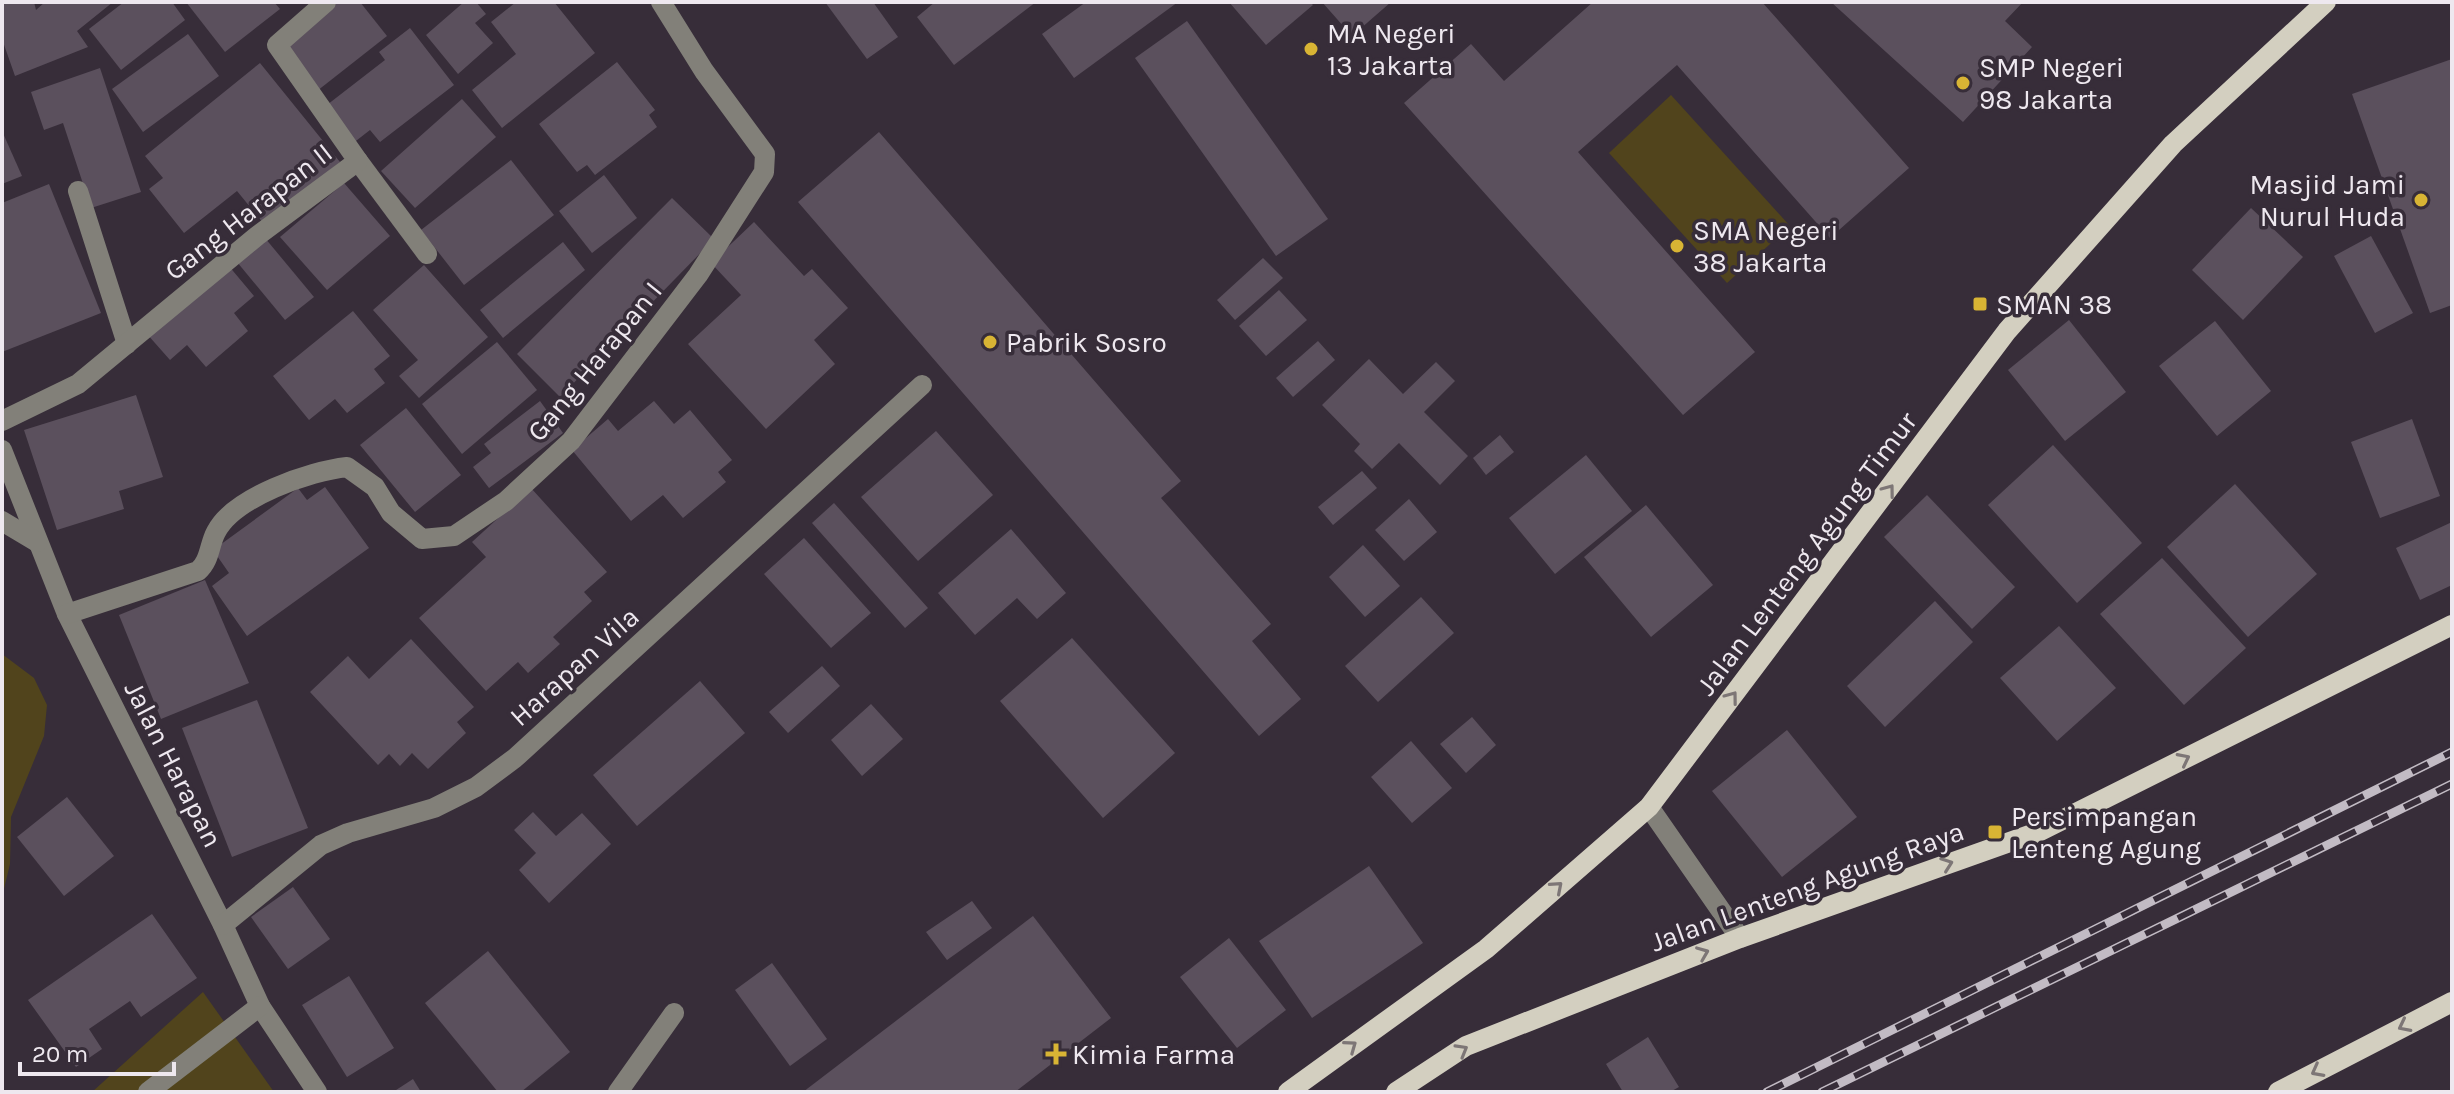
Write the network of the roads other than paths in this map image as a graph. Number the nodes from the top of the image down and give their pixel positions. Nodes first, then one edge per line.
1 (326, 2) edge
2 (661, 2) edge
3 (2326, 2) edge
4 (358, 161) junction
5 (78, 191) dead end
6 (427, 254) dead end
7 (127, 344) junction
8 (922, 385) dead end
9 (2, 421) edge
10 (2, 450) edge
11 (2, 521) edge
12 (37, 542) junction
13 (67, 614) junction
14 (2452, 625) edge
15 (1649, 807) junction
16 (223, 925) junction
17 (1740, 938) junction
18 (2452, 1002) edge
19 (260, 1006) junction
20 (674, 1013) dead end
21 (148, 1092) edge
22 (317, 1092) edge
23 (618, 1092) edge
24 (1288, 1092) edge
25 (1396, 1092) edge
26 (2278, 1092) edge

1 - 4 street, Gang Harapan II
2 - 13 street, Gang Harapan I
15 -> 3 main road, Jalan Lenteng Agung Timur
4 - 6 street
4 - 7 street, Gang Harapan II
5 - 7 street
7 - 9 street, Gang Harapan II
8 - 16 street, Harapan Vila
10 - 12 street, Jalan Harapan
11 - 12 street
12 - 13 street, Jalan Harapan
13 - 16 street, Jalan Harapan
17 -> 14 main road, Jalan Lenteng Agung Raya
15 - 17 street
24 -> 15 main road, Jalan Lenteng Agung Timur
16 - 19 street, Jalan Harapan
25 -> 17 main road, Jalan Lenteng Agung Raya
18 -> 26 main road
19 - 21 street
19 - 22 street, Jalan Harapan
20 - 23 street

